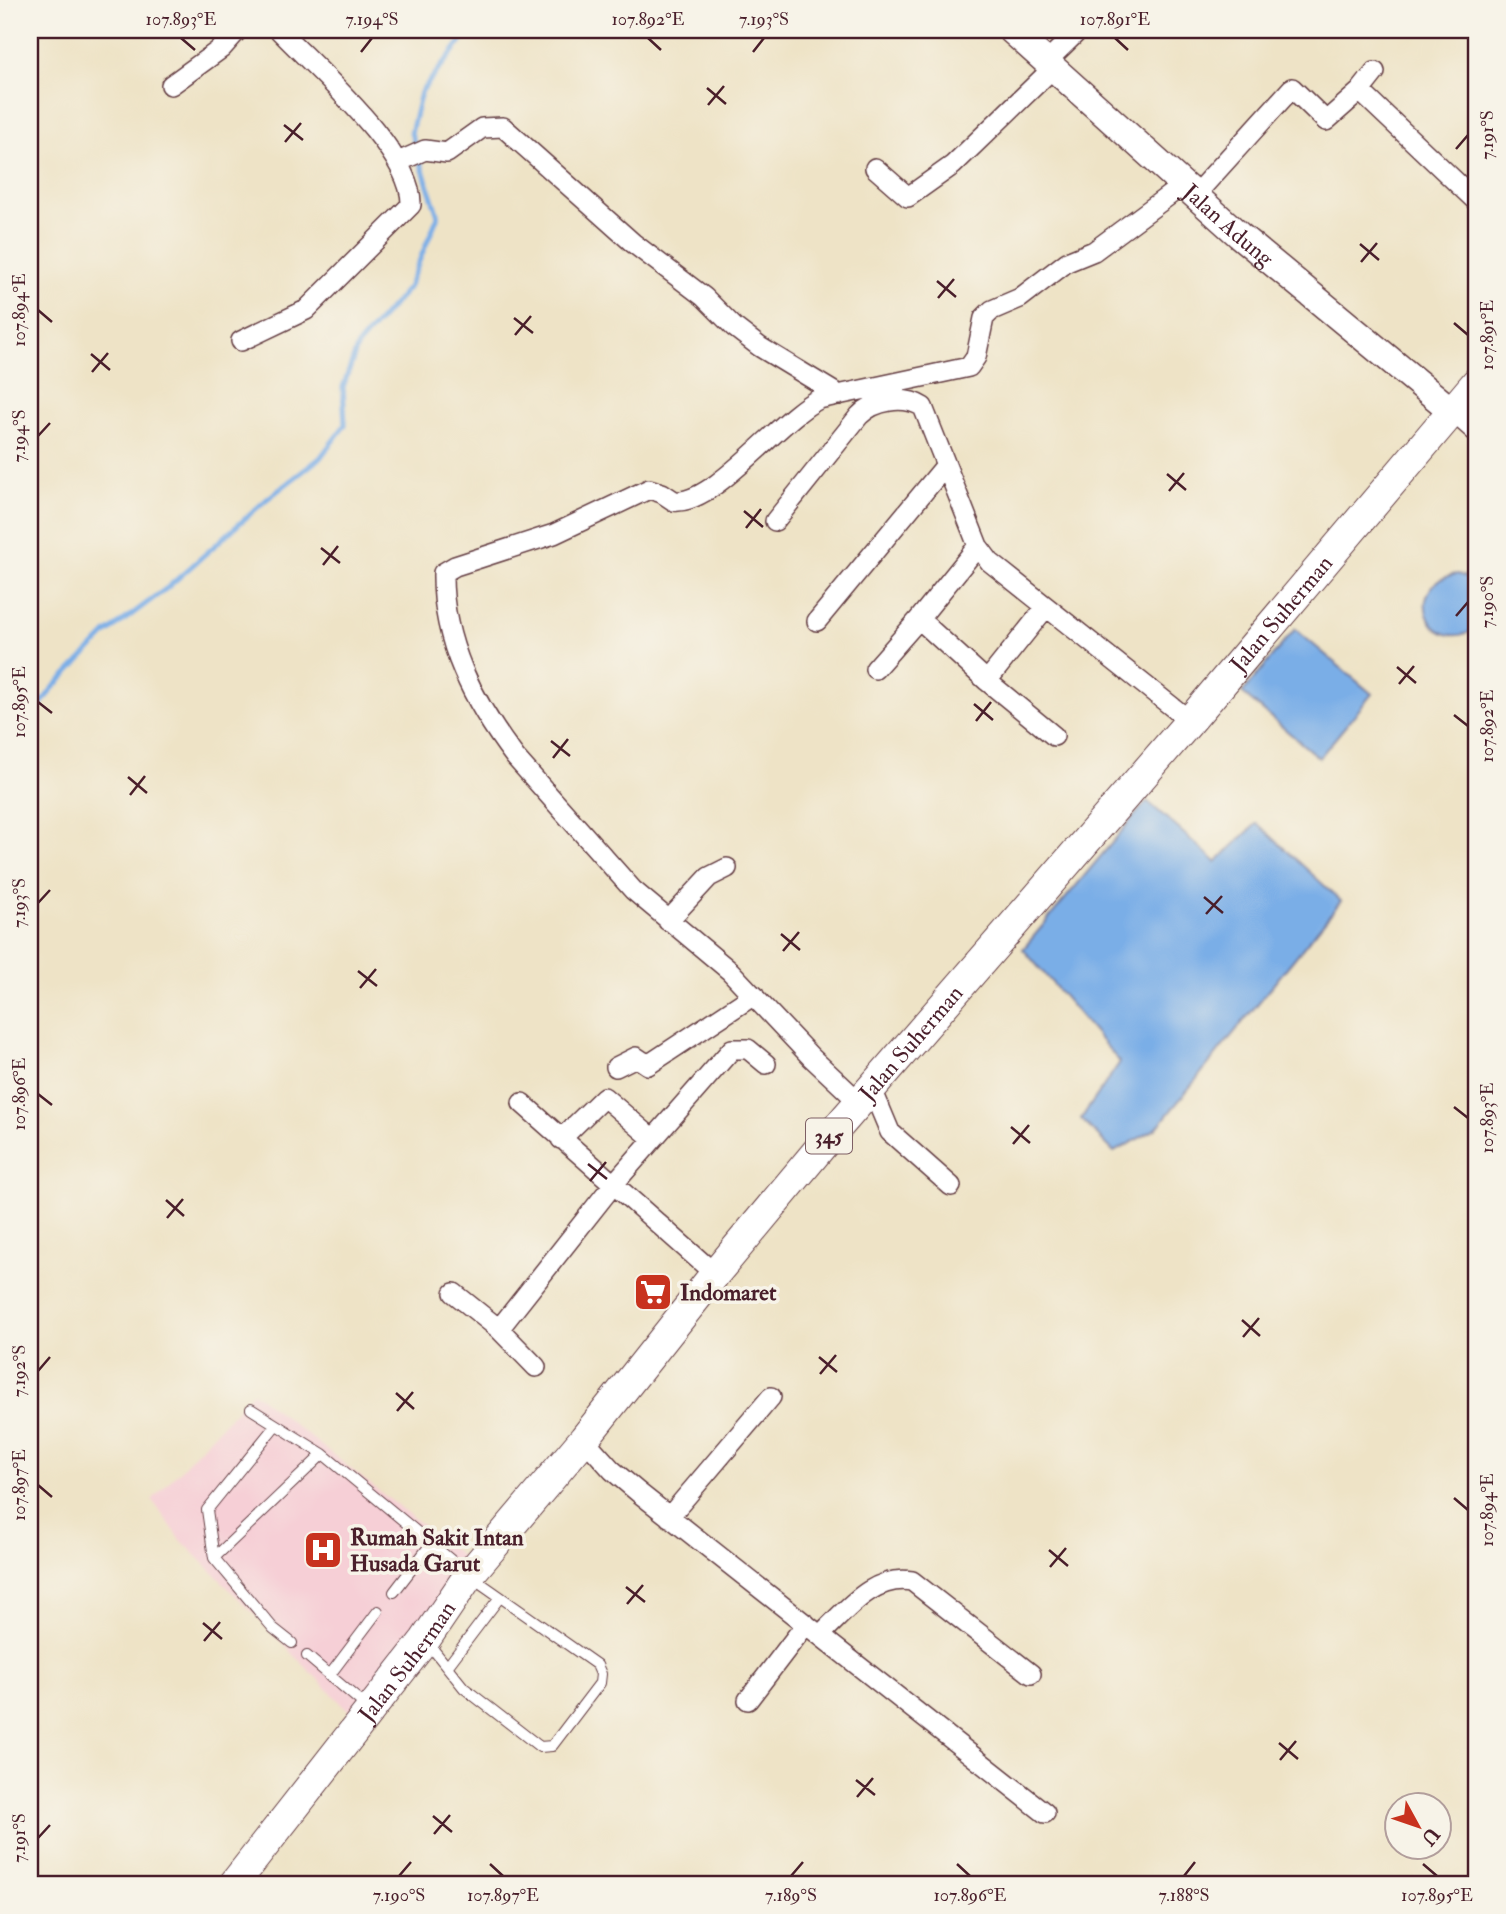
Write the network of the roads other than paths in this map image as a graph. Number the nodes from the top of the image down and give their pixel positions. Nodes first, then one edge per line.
1 (238, 30) edge
2 (279, 30) edge
3 (1011, 30) edge
4 (1079, 30) edge
5 (1050, 65) junction
6 (1375, 72) dead end
7 (171, 85) dead end
8 (1360, 91) junction
9 (401, 160) junction
10 (874, 168) dead end
11 (1189, 190) junction
12 (1476, 201) edge
13 (241, 341) dead end
14 (1476, 383) edge
15 (839, 395) junction
16 (1452, 411) junction
17 (1476, 432) edge
18 (946, 464) junction
19 (775, 521) dead end
20 (978, 546) junction
21 (1046, 607) junction
22 (919, 619) junction
23 (817, 621) dead end
24 (875, 670) dead end
25 (987, 681) junction
26 (1190, 720) junction
27 (1054, 736) dead end
28 (727, 868) dead end
29 (668, 921) junction
30 (754, 995) junction
31 (766, 1063) dead end
32 (615, 1067) dead end
33 (866, 1096) junction
34 (522, 1103) dead end
35 (561, 1139) junction
36 (653, 1139) junction
37 (611, 1186) junction
38 (951, 1186) dead end
39 (715, 1275) junction
40 (454, 1293) dead end
41 (499, 1329) junction
42 (536, 1367) dead end
43 (771, 1397) dead end
44 (251, 1409) dead end
45 (275, 1426) junction
46 (584, 1440) junction
47 (323, 1454) junction
48 (669, 1517) junction
49 (431, 1544) junction
50 (214, 1558) junction
51 (469, 1574) junction
52 (394, 1592) dead end
53 (500, 1597) junction
54 (378, 1611) dead end
55 (813, 1629) junction
56 (425, 1640) junction
57 (292, 1643) dead end
58 (307, 1656) dead end
59 (447, 1667) junction
60 (1031, 1674) dead end
61 (330, 1676) junction
62 (748, 1700) dead end
63 (370, 1710) junction
64 (1045, 1813) dead end
65 (234, 1884) edge

1 - 7 street
2 - 9 street
3 - 5 main road, Jalan Adung
4 - 5 street
5 - 10 street
5 - 11 main road, Jalan Adung
6 - 8 street
8 - 11 street
8 - 12 street
9 - 13 street
9 - 15 street
11 - 15 street
11 - 16 main road, Jalan Adung
14 - 16 main road, Jalan Suherman / 345
15 - 29 street
16 - 17 street
16 - 26 main road, Jalan Suherman / 345
18 - 19 street
18 - 20 street
18 - 23 street
20 - 21 street
20 - 22 street
21 - 25 street
21 - 26 street
22 - 24 street
22 - 25 street
25 - 27 street
26 - 33 main road, Jalan Suherman / 345
28 - 29 street
29 - 30 street
30 - 32 street
30 - 33 street
31 - 36 street
33 - 38 street
33 - 39 main road, Jalan Suherman / 345
34 - 35 street
35 - 36 street
35 - 37 street
36 - 37 street
37 - 39 street
37 - 41 street
39 - 46 main road, Jalan Suherman / 345
40 - 41 street
41 - 42 street
43 - 48 street
44 - 45 lane
45 - 47 lane
45 - 50 lane
46 - 48 street
46 - 51 main road, Jalan Suherman / 345
47 - 49 lane
47 - 50 lane
48 - 55 street
49 - 51 lane
49 - 52 lane
50 - 57 lane
51 - 53 lane
51 - 56 main road, Jalan Suherman / 345
53 - 59 lane
53 - 59 lane
54 - 61 lane
55 - 60 street
55 - 62 street
55 - 64 street
56 - 59 lane
56 - 63 main road, Jalan Suherman / 345
58 - 61 lane
61 - 63 lane
63 - 65 main road, Jalan Suherman / 345

